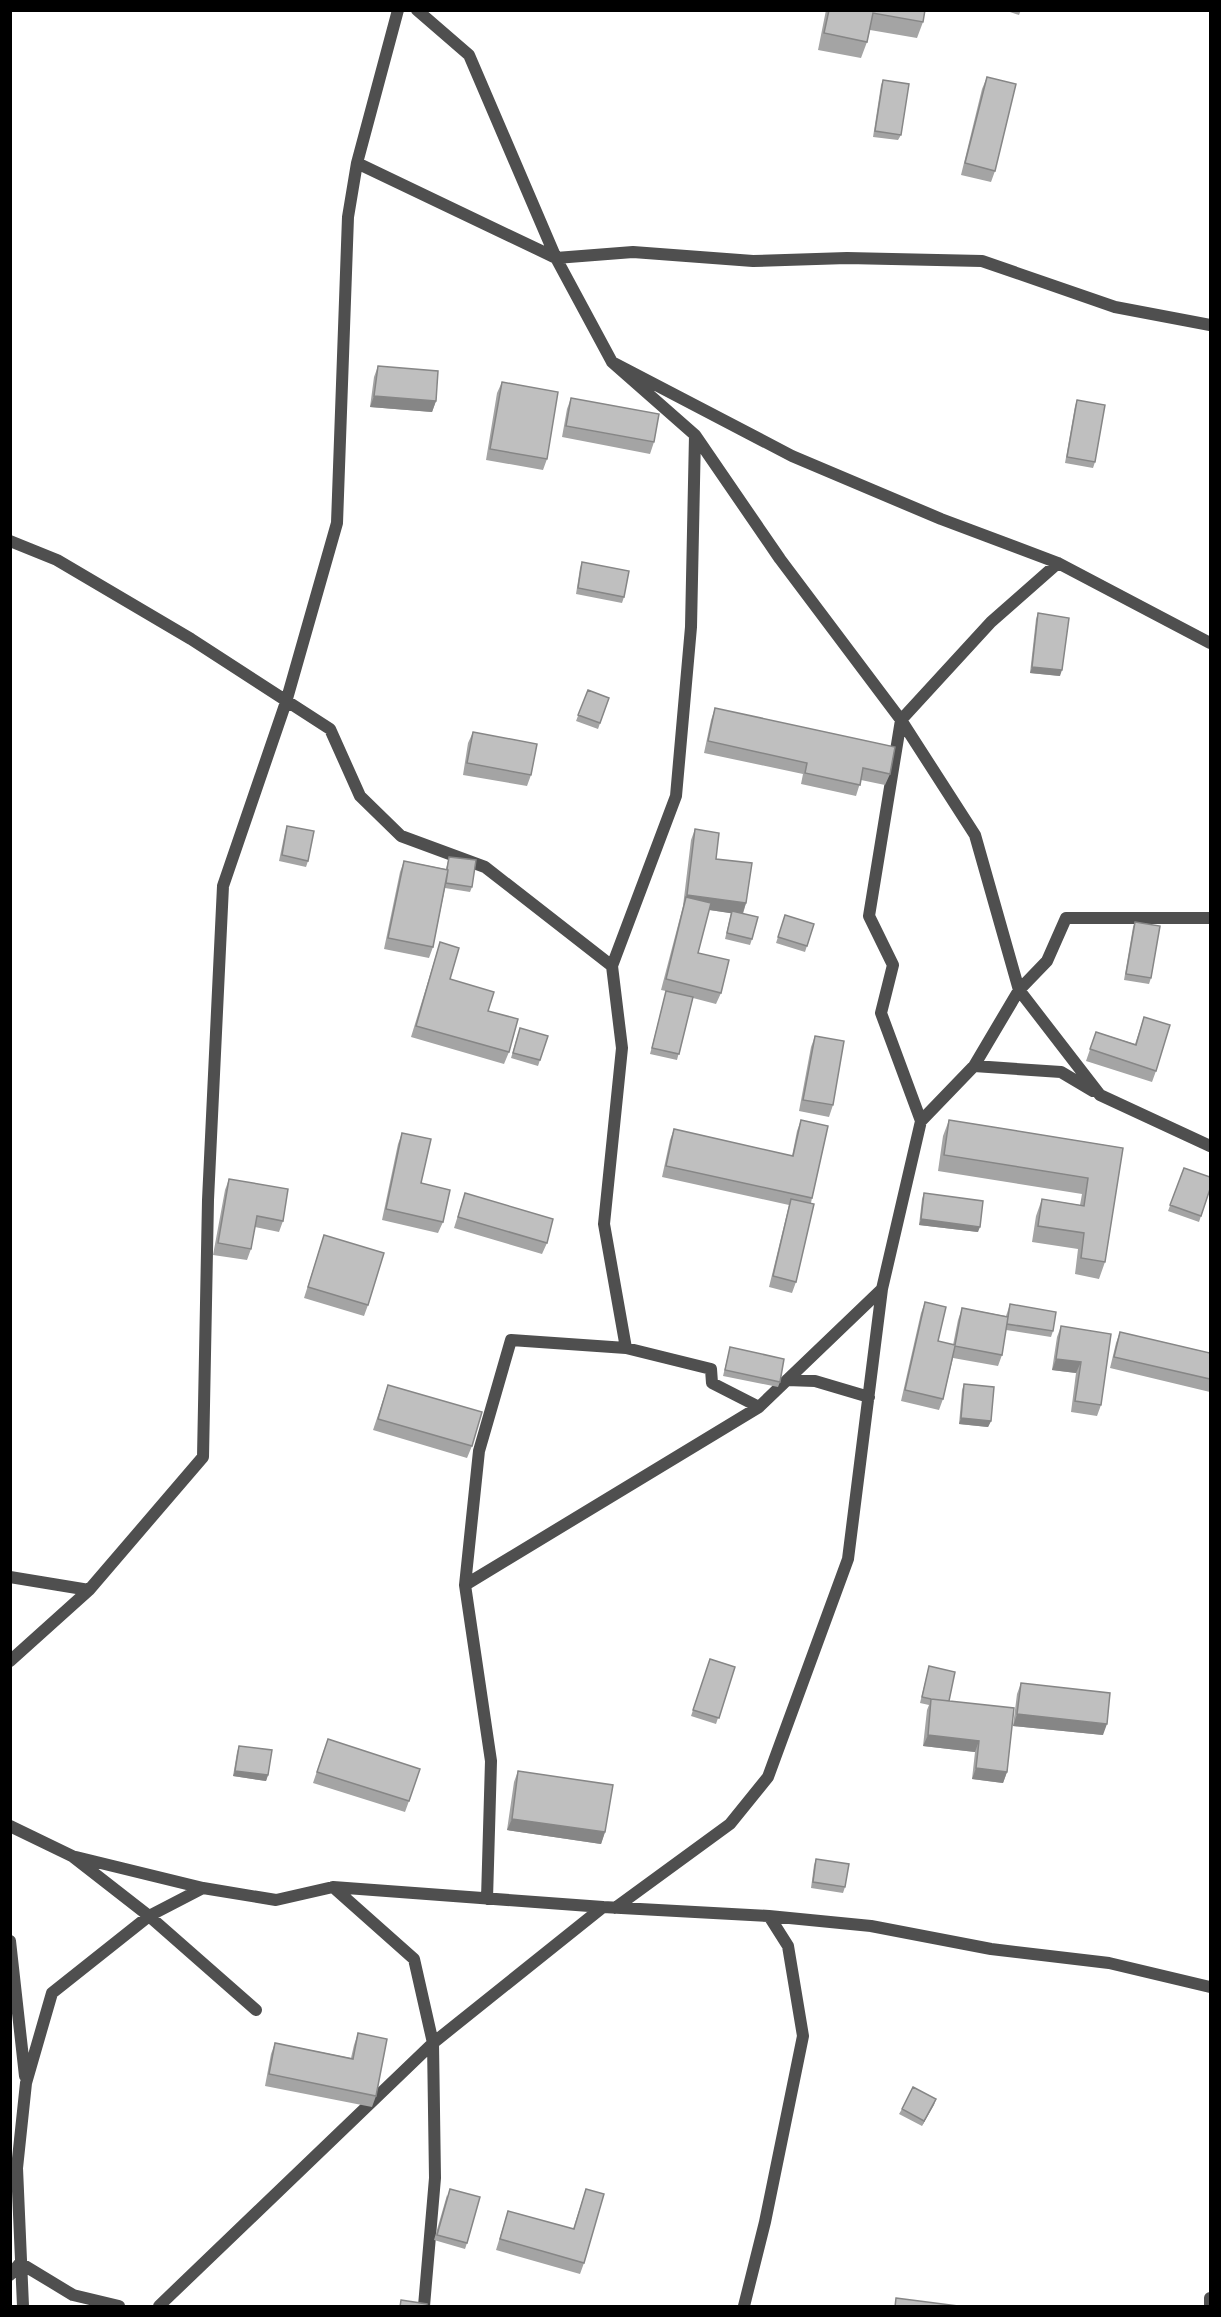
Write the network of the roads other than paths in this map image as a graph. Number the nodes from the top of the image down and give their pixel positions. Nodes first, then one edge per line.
1 (398, 10) edge
2 (417, 10) edge
3 (357, 163) junction
4 (556, 258) junction
5 (1210, 325) edge
6 (612, 362) junction
7 (695, 435) junction
8 (10, 541) edge
9 (1058, 563) junction
10 (1210, 643) edge
11 (286, 702) junction
12 (901, 720) junction
13 (1210, 918) edge
14 (612, 966) junction
15 (1019, 990) junction
16 (974, 1066) junction
17 (1100, 1095) junction
18 (921, 1121) junction
19 (1210, 1146) edge
20 (882, 1289) junction
21 (626, 1348) junction
22 (787, 1380) junction
23 (868, 1397) junction
24 (759, 1407) junction
25 (10, 1577) edge
26 (465, 1585) junction
27 (90, 1590) junction
28 (10, 1661) edge
29 (10, 1826) edge
30 (72, 1856) junction
31 (333, 1887) junction
32 (203, 1888) junction
33 (487, 1899) junction
34 (609, 1908) junction
35 (149, 1916) junction
36 (769, 1916) junction
37 (10, 1941) edge
38 (1210, 1988) edge
39 (256, 2010) dead end
40 (433, 2043) junction
41 (26, 2083) junction
42 (20, 2263) junction
43 (10, 2275) edge
44 (1210, 2298) edge
45 (23, 2307) edge
46 (119, 2307) edge
47 (159, 2307) edge
48 (424, 2307) edge
49 (744, 2307) edge
50 (1210, 2307) edge

1 - 3 street
2 - 4 street
3 - 4 street
3 - 11 street
4 - 5 street
4 - 6 street
6 - 7 street
6 - 9 street
7 - 12 street
7 - 14 street
8 - 11 street
9 - 10 street
9 - 12 street
11 - 14 street
11 - 27 street
12 - 15 street
12 - 18 street
13 - 15 street
14 - 21 street
15 - 16 street
15 - 17 street
16 - 17 street
16 - 18 street
17 - 19 street
18 - 20 street
20 - 22 street
20 - 23 street
21 - 24 street
21 - 26 street
22 - 23 street
22 - 24 street
23 - 34 street
24 - 26 street
25 - 27 street
26 - 33 street
27 - 28 street
29 - 30 street
30 - 32 street
30 - 35 street
31 - 32 street
31 - 33 street
31 - 40 street
32 - 35 street
33 - 34 street
34 - 36 street
34 - 40 street
35 - 39 street
35 - 41 street
36 - 38 street
36 - 49 street
37 - 41 street
40 - 47 street
40 - 48 street
41 - 42 street
42 - 43 street
42 - 45 street
42 - 46 street
44 - 50 street

